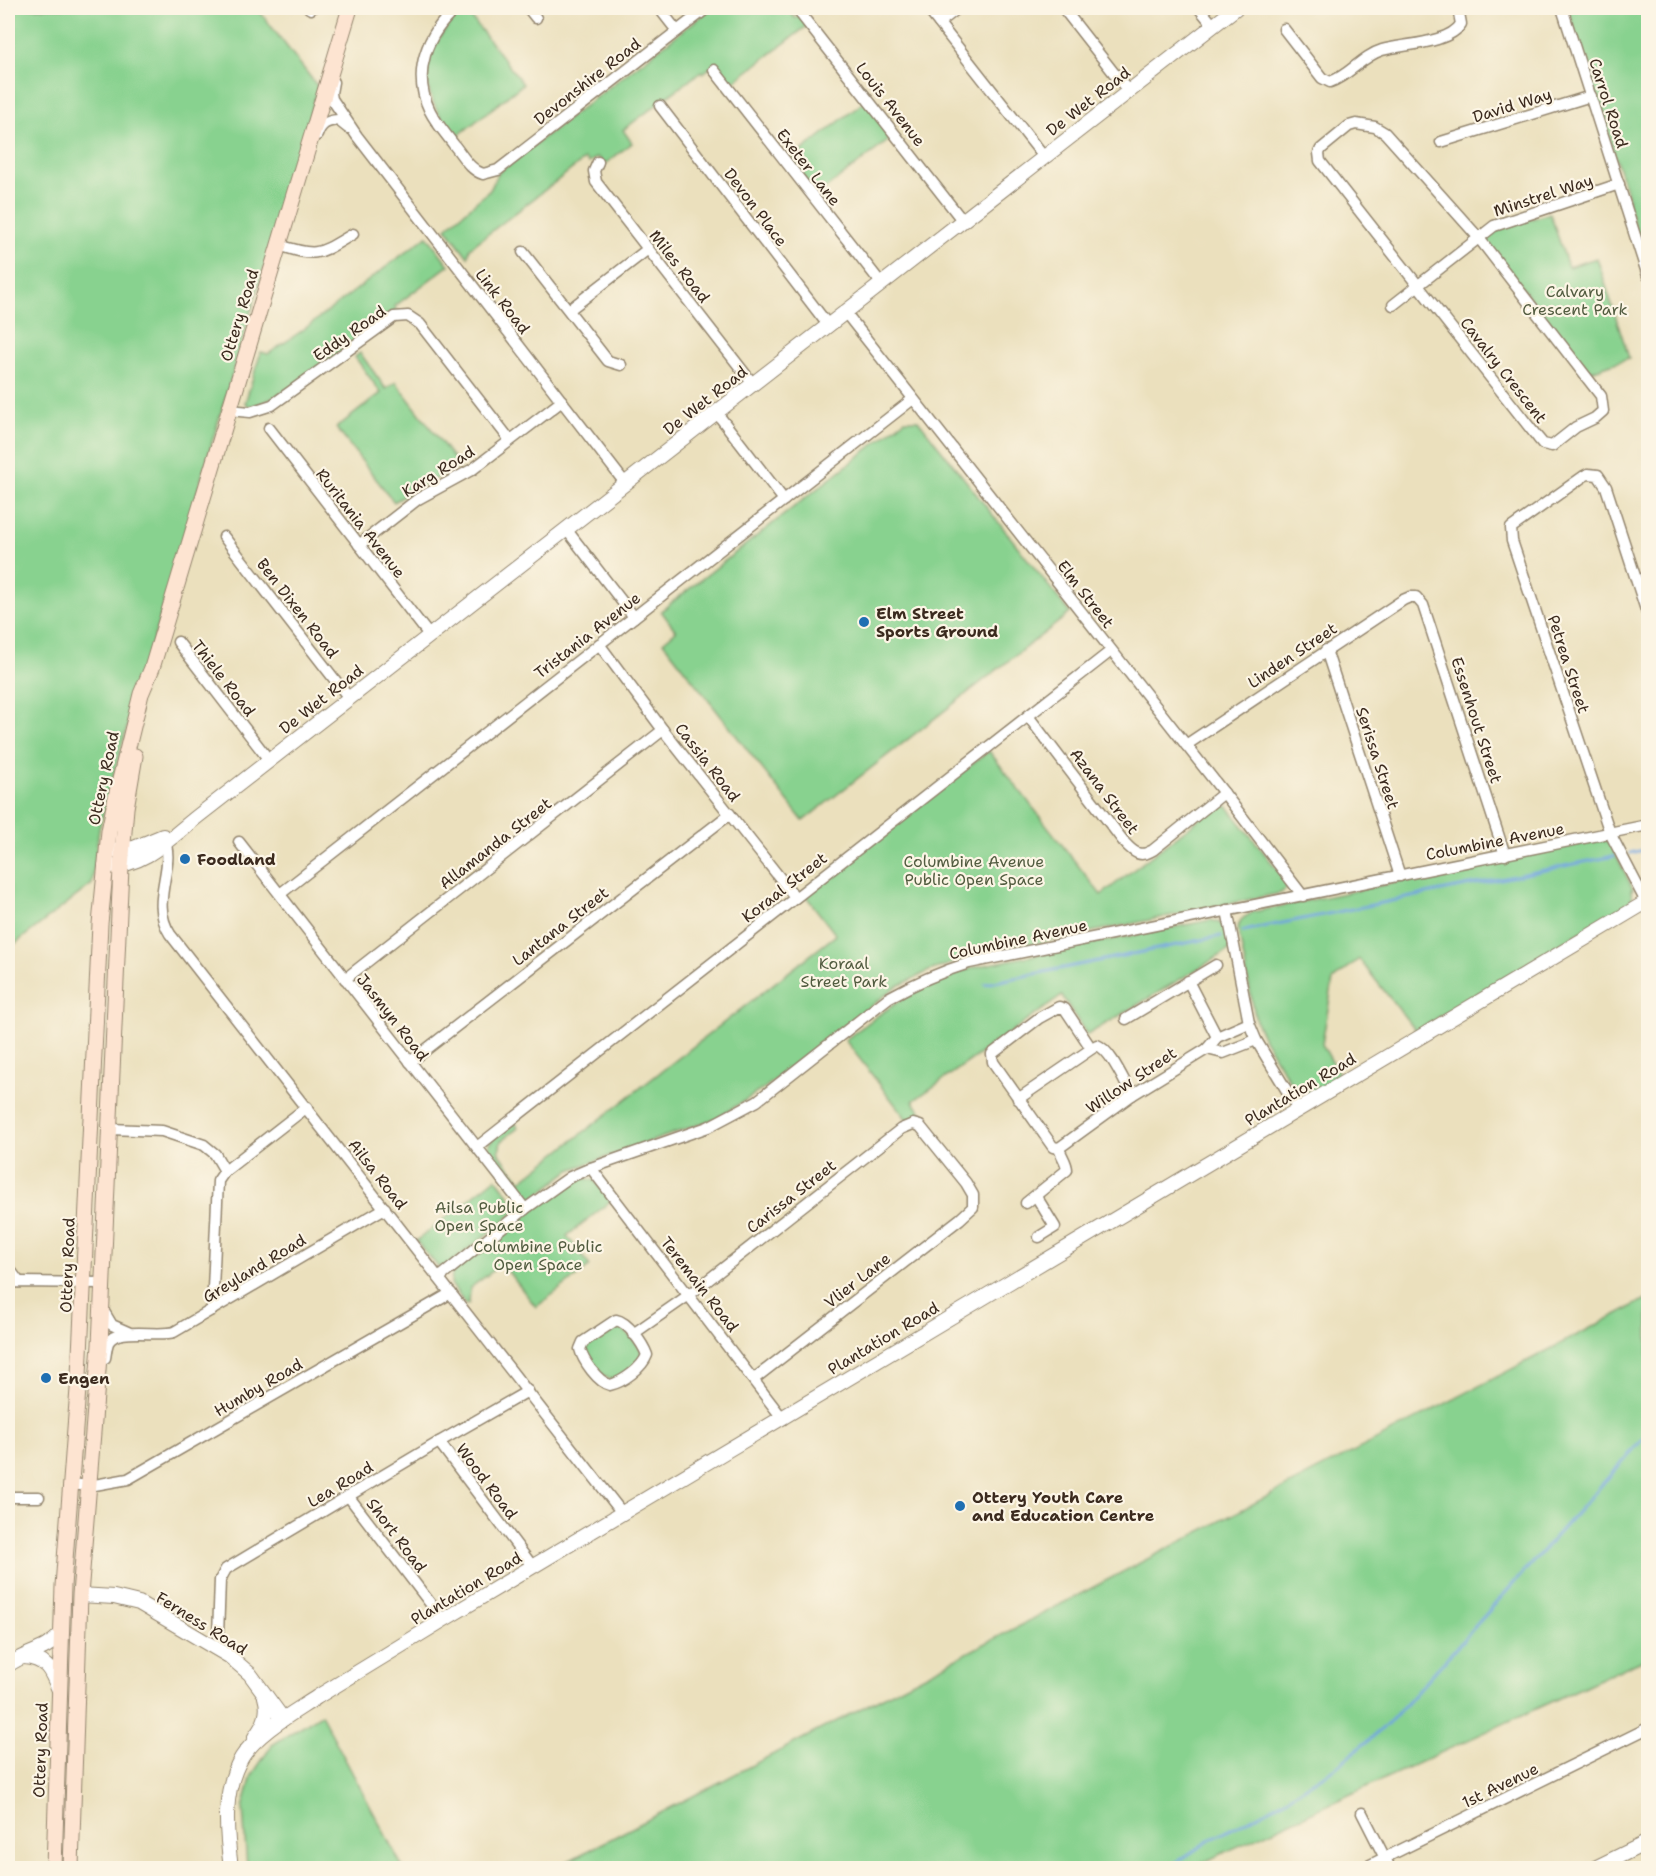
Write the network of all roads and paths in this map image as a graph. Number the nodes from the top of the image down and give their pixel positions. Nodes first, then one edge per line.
1 (457, 8) edge
2 (528, 8) edge
3 (659, 8) edge
4 (707, 8) edge
5 (796, 8) edge
6 (927, 8) edge
7 (958, 8) edge
8 (1063, 8) edge
9 (1199, 8) edge
10 (1236, 8) edge
11 (1458, 8) edge
12 (1562, 8) edge
13 (350, 9) edge
14 (536, 18) dead end
15 (939, 23) junction
16 (1213, 25) junction
17 (1284, 29) dead end
18 (677, 31) junction
19 (714, 70) dead end
20 (1128, 91) junction
21 (1591, 96) junction
22 (321, 106) junction
23 (660, 106) dead end
24 (338, 120) junction
25 (357, 136) junction
26 (1441, 142) dead end
27 (1044, 157) junction
28 (598, 162) dead end
29 (1619, 184) junction
30 (297, 187) junction
31 (962, 220) junction
32 (353, 234) dead end
33 (1478, 237) junction
34 (279, 245) junction
35 (648, 249) junction
36 (523, 252) dead end
37 (1648, 276) edge
38 (881, 283) junction
39 (1419, 285) junction
40 (1393, 305) dead end
41 (569, 310) junction
42 (844, 312) junction
43 (828, 325) junction
44 (621, 365) dead end
45 (753, 384) junction
46 (913, 399) junction
47 (562, 401) junction
48 (229, 410) junction
49 (716, 412) junction
50 (269, 428) dead end
51 (510, 440) junction
52 (625, 483) junction
53 (784, 500) junction
54 (566, 529) junction
55 (224, 537) dead end
56 (358, 545) junction
57 (1416, 597) joint
58 (1648, 616) edge
59 (634, 617) junction
60 (429, 635) junction
61 (178, 642) dead end
62 (599, 644) junction
63 (1326, 650) junction
64 (1111, 651) junction
65 (348, 698) junction
66 (1028, 716) junction
67 (663, 730) junction
68 (1186, 745) junction
69 (269, 760) junction
70 (1224, 793) junction
71 (730, 814) junction
72 (1648, 825) edge
73 (1610, 833) junction
74 (164, 840) junction
75 (239, 842) dead end
76 (115, 850) junction
77 (1505, 855) junction
78 (105, 866) junction
79 (122, 867) junction
80 (1400, 876) junction
81 (279, 894) junction
82 (1303, 896) junction
83 (795, 897) junction
84 (1647, 901) edge
85 (1227, 910) junction
86 (1216, 965) dead end
87 (345, 979) junction
88 (1188, 981) junction
89 (1126, 1019) dead end
90 (1249, 1023) junction
91 (1217, 1037) junction
92 (1256, 1040) junction
93 (1091, 1048) junction
94 (1207, 1049) junction
95 (410, 1062) junction
96 (1132, 1095) junction
97 (1018, 1099) junction
98 (307, 1107) junction
99 (1298, 1109) junction
100 (913, 1124) joint
101 (110, 1129) junction
102 (477, 1147) junction
103 (1059, 1148) junction
104 (591, 1168) junction
105 (225, 1171) junction
106 (385, 1208) junction
107 (525, 1209) junction
108 (1038, 1237) dead end
109 (8, 1267) edge
110 (439, 1278) junction
111 (13, 1282) edge
112 (84, 1283) junction
113 (103, 1283) junction
114 (451, 1293) junction
115 (689, 1294) junction
116 (102, 1308) junction
117 (212, 1310) junction
118 (132, 1333) junction
119 (633, 1334) junction
120 (754, 1379) junction
121 (97, 1390) junction
122 (528, 1391) junction
123 (783, 1419) junction
124 (439, 1442) junction
125 (72, 1484) junction
126 (89, 1486) junction
127 (8, 1497) edge
128 (39, 1497) dead end
129 (349, 1497) junction
130 (623, 1514) junction
131 (533, 1567) junction
132 (80, 1595) junction
133 (442, 1620) junction
134 (62, 1634) junction
135 (218, 1635) dead end
136 (21, 1657) junction
137 (8, 1665) edge
138 (60, 1692) junction
139 (264, 1692) junction
140 (283, 1719) junction
141 (1648, 1728) edge
142 (249, 1748) junction
143 (1362, 1814) dead end
144 (1648, 1842) edge
145 (1388, 1863) edge
146 (54, 1869) edge
147 (70, 1869) edge
148 (231, 1869) edge
149 (1364, 1869) edge
150 (1595, 1869) edge

1 - 18 street, Devonshire Road
2 - 14 street
3 - 18 street
4 - 18 street, Devonshire Road
5 - 31 street, Louis Avenue
6 - 15 street
7 - 15 street
8 - 20 street
9 - 16 street
10 - 16 street, De Wet Road
11 - 17 street
12 - 21 street, Carrol Road
13 - 22 main road, Ottery Road
13 - 25 street, Link Road
15 - 27 street
16 - 20 street, De Wet Road
19 - 38 street, Exeter Lane
20 - 27 street, De Wet Road
21 - 26 street, David Way
21 - 29 street, Carrol Road
22 - 24 street, Link Road
22 - 30 main road, Ottery Road
23 - 43 street, Devon Place
24 - 25 street, Link Road
24 - 30 street
25 - 47 street, Link Road
27 - 31 street, De Wet Road
28 - 35 street, Miles Road
29 - 33 street, Minstrel Way
29 - 37 street, Carrol Road
30 - 34 main road, Ottery Road
31 - 38 street, De Wet Road
32 - 34 street
33 - 39 street, Minstrel Way
33 - 39 street
33 - 39 street, Cavalry Crescent
34 - 48 main road, Ottery Road
35 - 41 street
35 - 45 street, Miles Road
36 - 41 street
38 - 42 street, De Wet Road
39 - 40 street, Minstrel Way
41 - 44 street
42 - 43 street, De Wet Road
42 - 46 street, Elm Street
43 - 45 street, De Wet Road
45 - 49 street, De Wet Road
46 - 53 street, Tristania Avenue
46 - 64 street, Elm Street
47 - 51 street, Karg Road
47 - 52 street, Link Road
48 - 51 street, Eddy Road
48 - 76 main road, Ottery Road
49 - 52 street, De Wet Road
49 - 53 street
50 - 56 street, Ruritania Avenue
51 - 56 street, Karg Road
52 - 54 street, De Wet Road
53 - 59 street, Tristania Avenue
54 - 59 street
54 - 60 street, De Wet Road
55 - 65 street, Ben Dixen Road
56 - 60 street, Ruritania Avenue
57 - 63 street, Linden Street
57 - 77 street, Essenhout Street
58 - 73 street, Petrea Street
59 - 62 street, Tristania Avenue
60 - 65 street, De Wet Road
61 - 69 street, Thiele Road
62 - 67 street, Cassia Road
62 - 81 street, Tristania Avenue
63 - 68 street, Linden Street
63 - 80 street, Serissa Street
64 - 66 street, Koraal Street
64 - 68 street, Elm Street
65 - 69 street, De Wet Road
66 - 70 street, Azana Street
66 - 83 street, Koraal Street
67 - 71 street, Cassia Road
67 - 87 street, Allamanda Street
68 - 70 street, Elm Street
69 - 74 street, De Wet Road
70 - 82 street, Elm Street
71 - 83 street, Cassia Road
71 - 95 street, Lantana Street
72 - 73 street, Columbine Avenue
73 - 77 street, Columbine Avenue
73 - 84 street, Petrea Street
74 - 76 street, De Wet Road
74 - 79 street, De Wet Road
74 - 98 street, Ailsa Road
75 - 81 street, Jasmyn Road
76 - 78 main road, Ottery Road
76 - 79 main road, Ottery Road
77 - 80 street, Columbine Avenue
78 - 79 street
78 - 112 main road, Ottery Road
79 - 101 main road, Ottery Road
80 - 82 street, Columbine Avenue
81 - 87 street, Jasmyn Road
82 - 85 street, Columbine Avenue
83 - 102 street, Koraal Street
84 - 99 street, Plantation Road
85 - 90 street
85 - 104 street, Columbine Avenue
86 - 88 street
87 - 95 street, Jasmyn Road
88 - 89 street
88 - 91 street
90 - 91 street, Willow Street
90 - 92 street
91 - 94 street, Willow Street
92 - 94 street, Willow Street
92 - 99 street
93 - 96 street
93 - 97 street
93 - 97 street
94 - 96 street, Willow Street
95 - 102 street, Jasmyn Road
96 - 103 street, Willow Street
97 - 103 street
98 - 105 street
98 - 106 street, Ailsa Road
99 - 123 street, Plantation Road
100 - 115 street, Carissa Street
100 - 120 street, Vlier Lane
101 - 105 street
101 - 113 main road, Ottery Road
102 - 107 street, Jasmyn Road
103 - 108 street
104 - 107 street, Columbine Avenue
104 - 115 street, Teremain Road
105 - 117 street
106 - 110 street, Ailsa Road
106 - 117 street, Greyland Road
107 - 110 street, Columbine Avenue
109 - 111 street
110 - 114 street, Ailsa Road
111 - 112 street
112 - 113 street
112 - 125 main road, Ottery Road
113 - 116 main road, Ottery Road
114 - 122 street, Ailsa Road
114 - 126 street, Humby Road
115 - 119 street, Carissa Street
115 - 120 street, Teremain Road
116 - 118 street
116 - 121 main road, Ottery Road
117 - 118 street, Greyland Road
118 - 121 street
119 - 119 street
120 - 123 street, Teremain Road
121 - 126 main road, Ottery Road
122 - 124 street, Lea Road
122 - 130 street, Ailsa Road
123 - 130 street, Plantation Road
124 - 129 street, Lea Road
124 - 131 street, Wood Road
125 - 126 street, Humby Road
125 - 134 main road, Ottery Road
126 - 132 main road, Ottery Road
127 - 128 street
129 - 133 street, Short Road
129 - 135 street, Lea Road
130 - 131 street, Plantation Road
131 - 133 street, Plantation Road
132 - 139 street, Ferness Road
132 - 147 main road, Ottery Road
133 - 140 street, Plantation Road
134 - 136 street
134 - 138 main road, Ottery Road
136 - 137 street
136 - 138 street
138 - 146 main road, Ottery Road
139 - 140 street, Ferness Road
139 - 142 street
140 - 142 street, Plantation Road
141 - 145 street, 1st Avenue
142 - 148 street, Plantation Road
143 - 145 street
144 - 150 street
145 - 149 street, 1st Avenue

